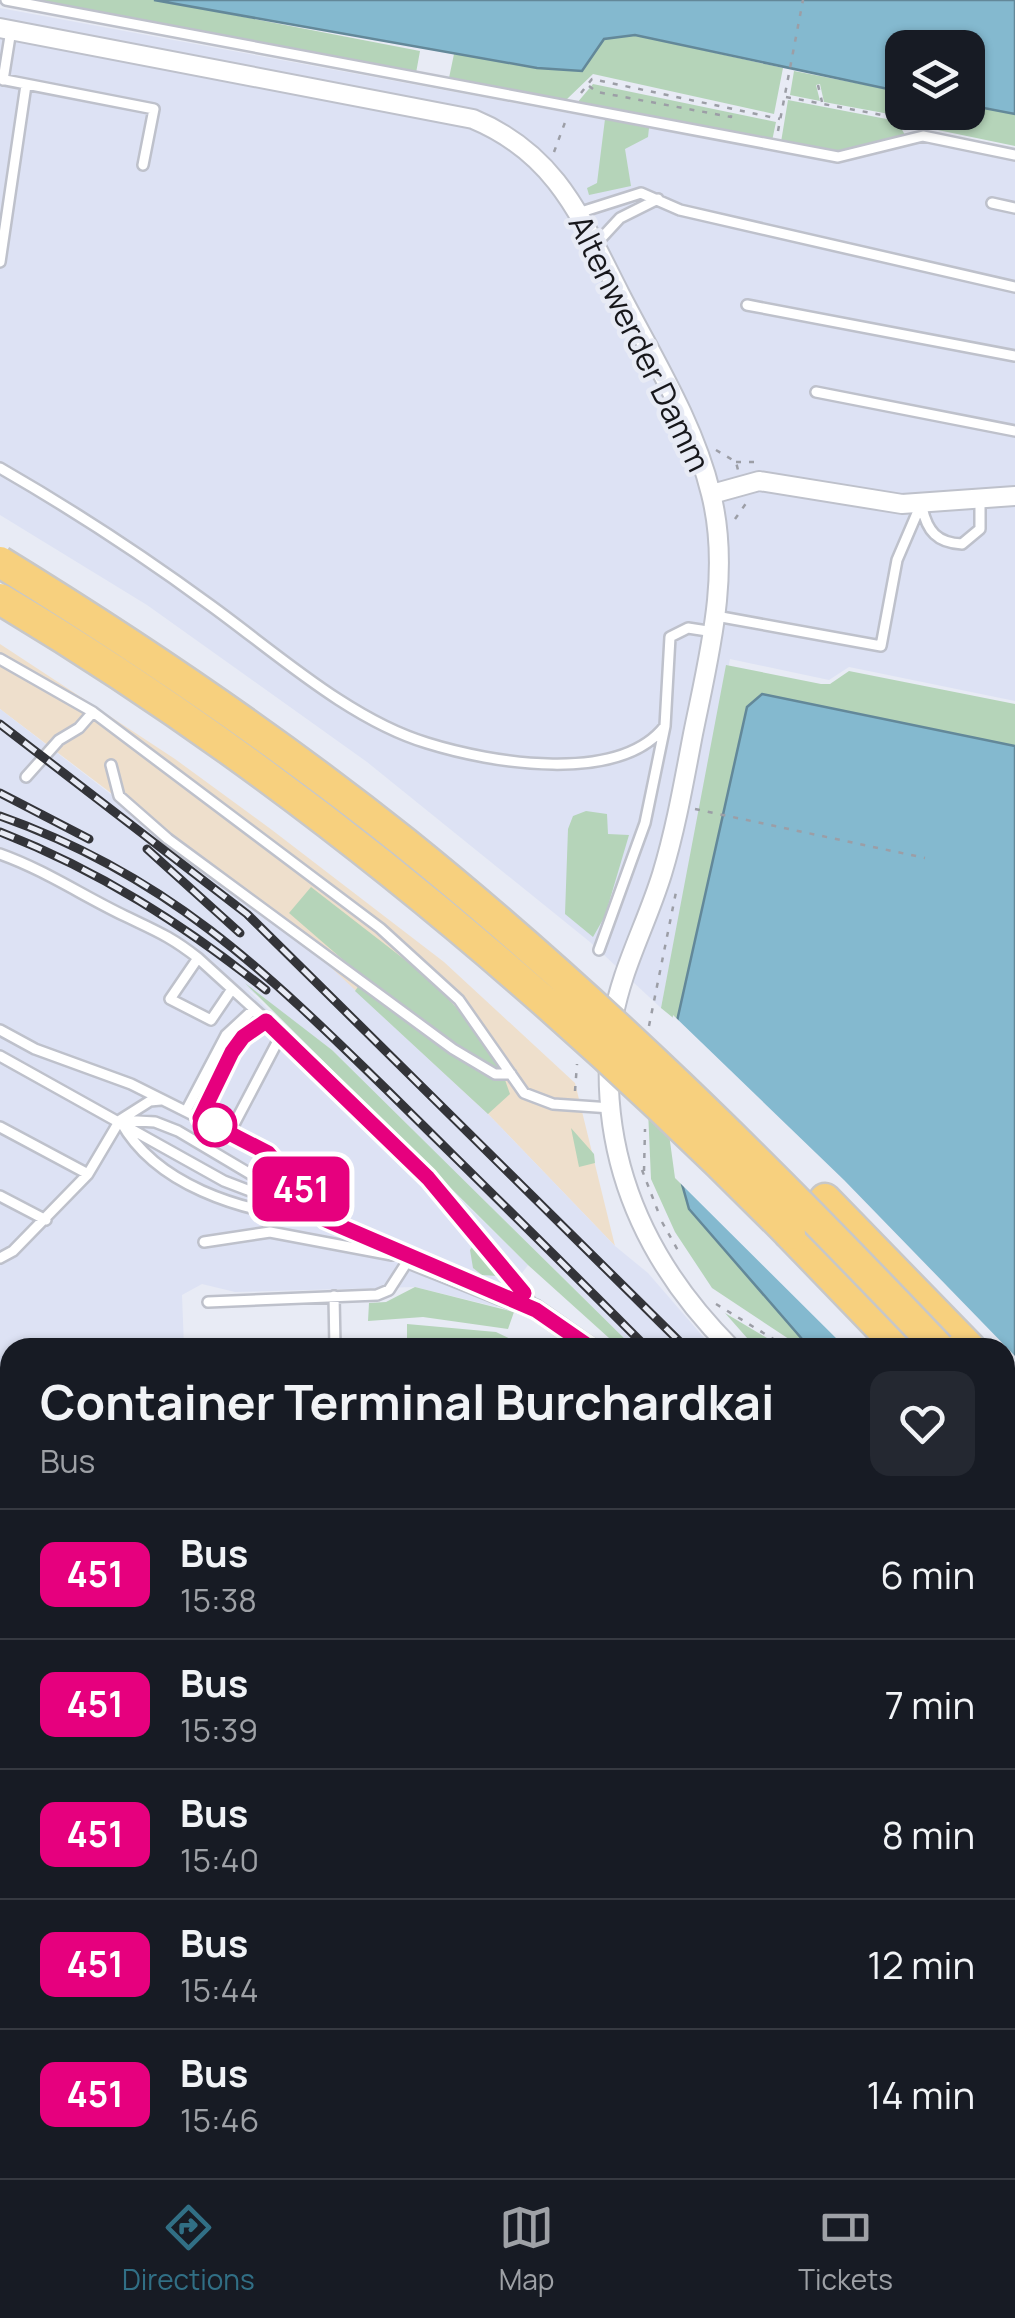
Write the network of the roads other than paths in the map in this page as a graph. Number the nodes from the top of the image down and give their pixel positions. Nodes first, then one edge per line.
1 (6, 0) edge
2 (6, 29) edge
3 (1, 80) edge
4 (26, 85) junction
5 (1015, 156) edge
6 (143, 165) dead end
7 (658, 199) junction
8 (992, 204) dead end
9 (1015, 208) edge
10 (578, 213) junction
11 (595, 245) junction
12 (0, 262) edge
13 (1015, 288) edge
14 (747, 305) dead end
15 (1015, 356) edge
16 (816, 392) dead end
17 (1015, 431) edge
18 (0, 468) edge
19 (712, 494) junction
20 (980, 496) junction
21 (1015, 496) edge
22 (921, 504) junction
23 (0, 541) edge
24 (0, 562) edge
25 (0, 599) edge
26 (715, 624) junction
27 (0, 659) edge
28 (93, 712) junction
29 (665, 726) junction
30 (111, 765) dead end
31 (26, 777) dead end
32 (0, 854) edge
33 (598, 950) dead end
34 (198, 958) junction
35 (232, 989) junction
36 (254, 1009) junction
37 (266, 1021) junction
38 (0, 1030) edge
39 (281, 1035) junction
40 (0, 1056) edge
41 (510, 1074) junction
42 (164, 1100) junction
43 (611, 1108) junction
44 (186, 1110) junction
45 (200, 1118) junction
46 (120, 1120) junction
47 (0, 1127) edge
48 (230, 1132) junction
49 (88, 1174) junction
50 (0, 1196) edge
51 (46, 1220) junction
52 (326, 1220) junction
53 (204, 1242) dead end
54 (0, 1258) edge
55 (409, 1259) junction
56 (334, 1296) junction
57 (208, 1302) dead end
58 (536, 1310) junction
59 (335, 1338) edge
60 (576, 1338) edge
61 (723, 1338) edge
62 (890, 1338) edge
63 (930, 1338) edge
64 (960, 1338) edge

1 - 5 lane
2 - 3 lane
2 - 10 street, Altenwerder Damm
3 - 4 lane
4 - 6 lane
4 - 12 lane
7 - 10 lane
7 - 11 lane
7 - 13 lane
8 - 9 lane
10 - 11 street, Altenwerder Damm
11 - 19 street, Altenwerder Damm
14 - 15 lane
16 - 17 lane
18 - 29 lane
19 - 22 street
19 - 26 street, Altenwerder Damm
20 - 21 street
20 - 22 street
20 - 22 lane
22 - 26 lane
23 - 64 highway
24 - 63 highway, bridge
25 - 62 highway, bridge
26 - 29 lane
26 - 43 street, Altenwerder Damm
27 - 28 lane
28 - 31 lane
28 - 41 lane
29 - 33 lane
30 - 41 lane
32 - 34 lane
34 - 35 lane
34 - 35 lane
35 - 36 lane
36 - 37 lane
36 - 44 lane
37 - 39 lane
37 - 45 lane
38 - 42 lane
39 - 48 lane
39 - 58 lane
40 - 46 lane
41 - 43 lane
42 - 44 lane
42 - 46 lane
43 - 61 street, Altenwerder Damm
44 - 45 lane
45 - 48 lane
46 - 49 lane
46 - 52 lane
46 - 52 lane
46 - 52 lane
47 - 49 lane
48 - 52 lane
49 - 51 lane
50 - 51 lane
51 - 54 lane
52 - 55 lane
53 - 55 lane
55 - 56 lane
55 - 58 street
56 - 57 lane
56 - 59 lane
58 - 60 street

